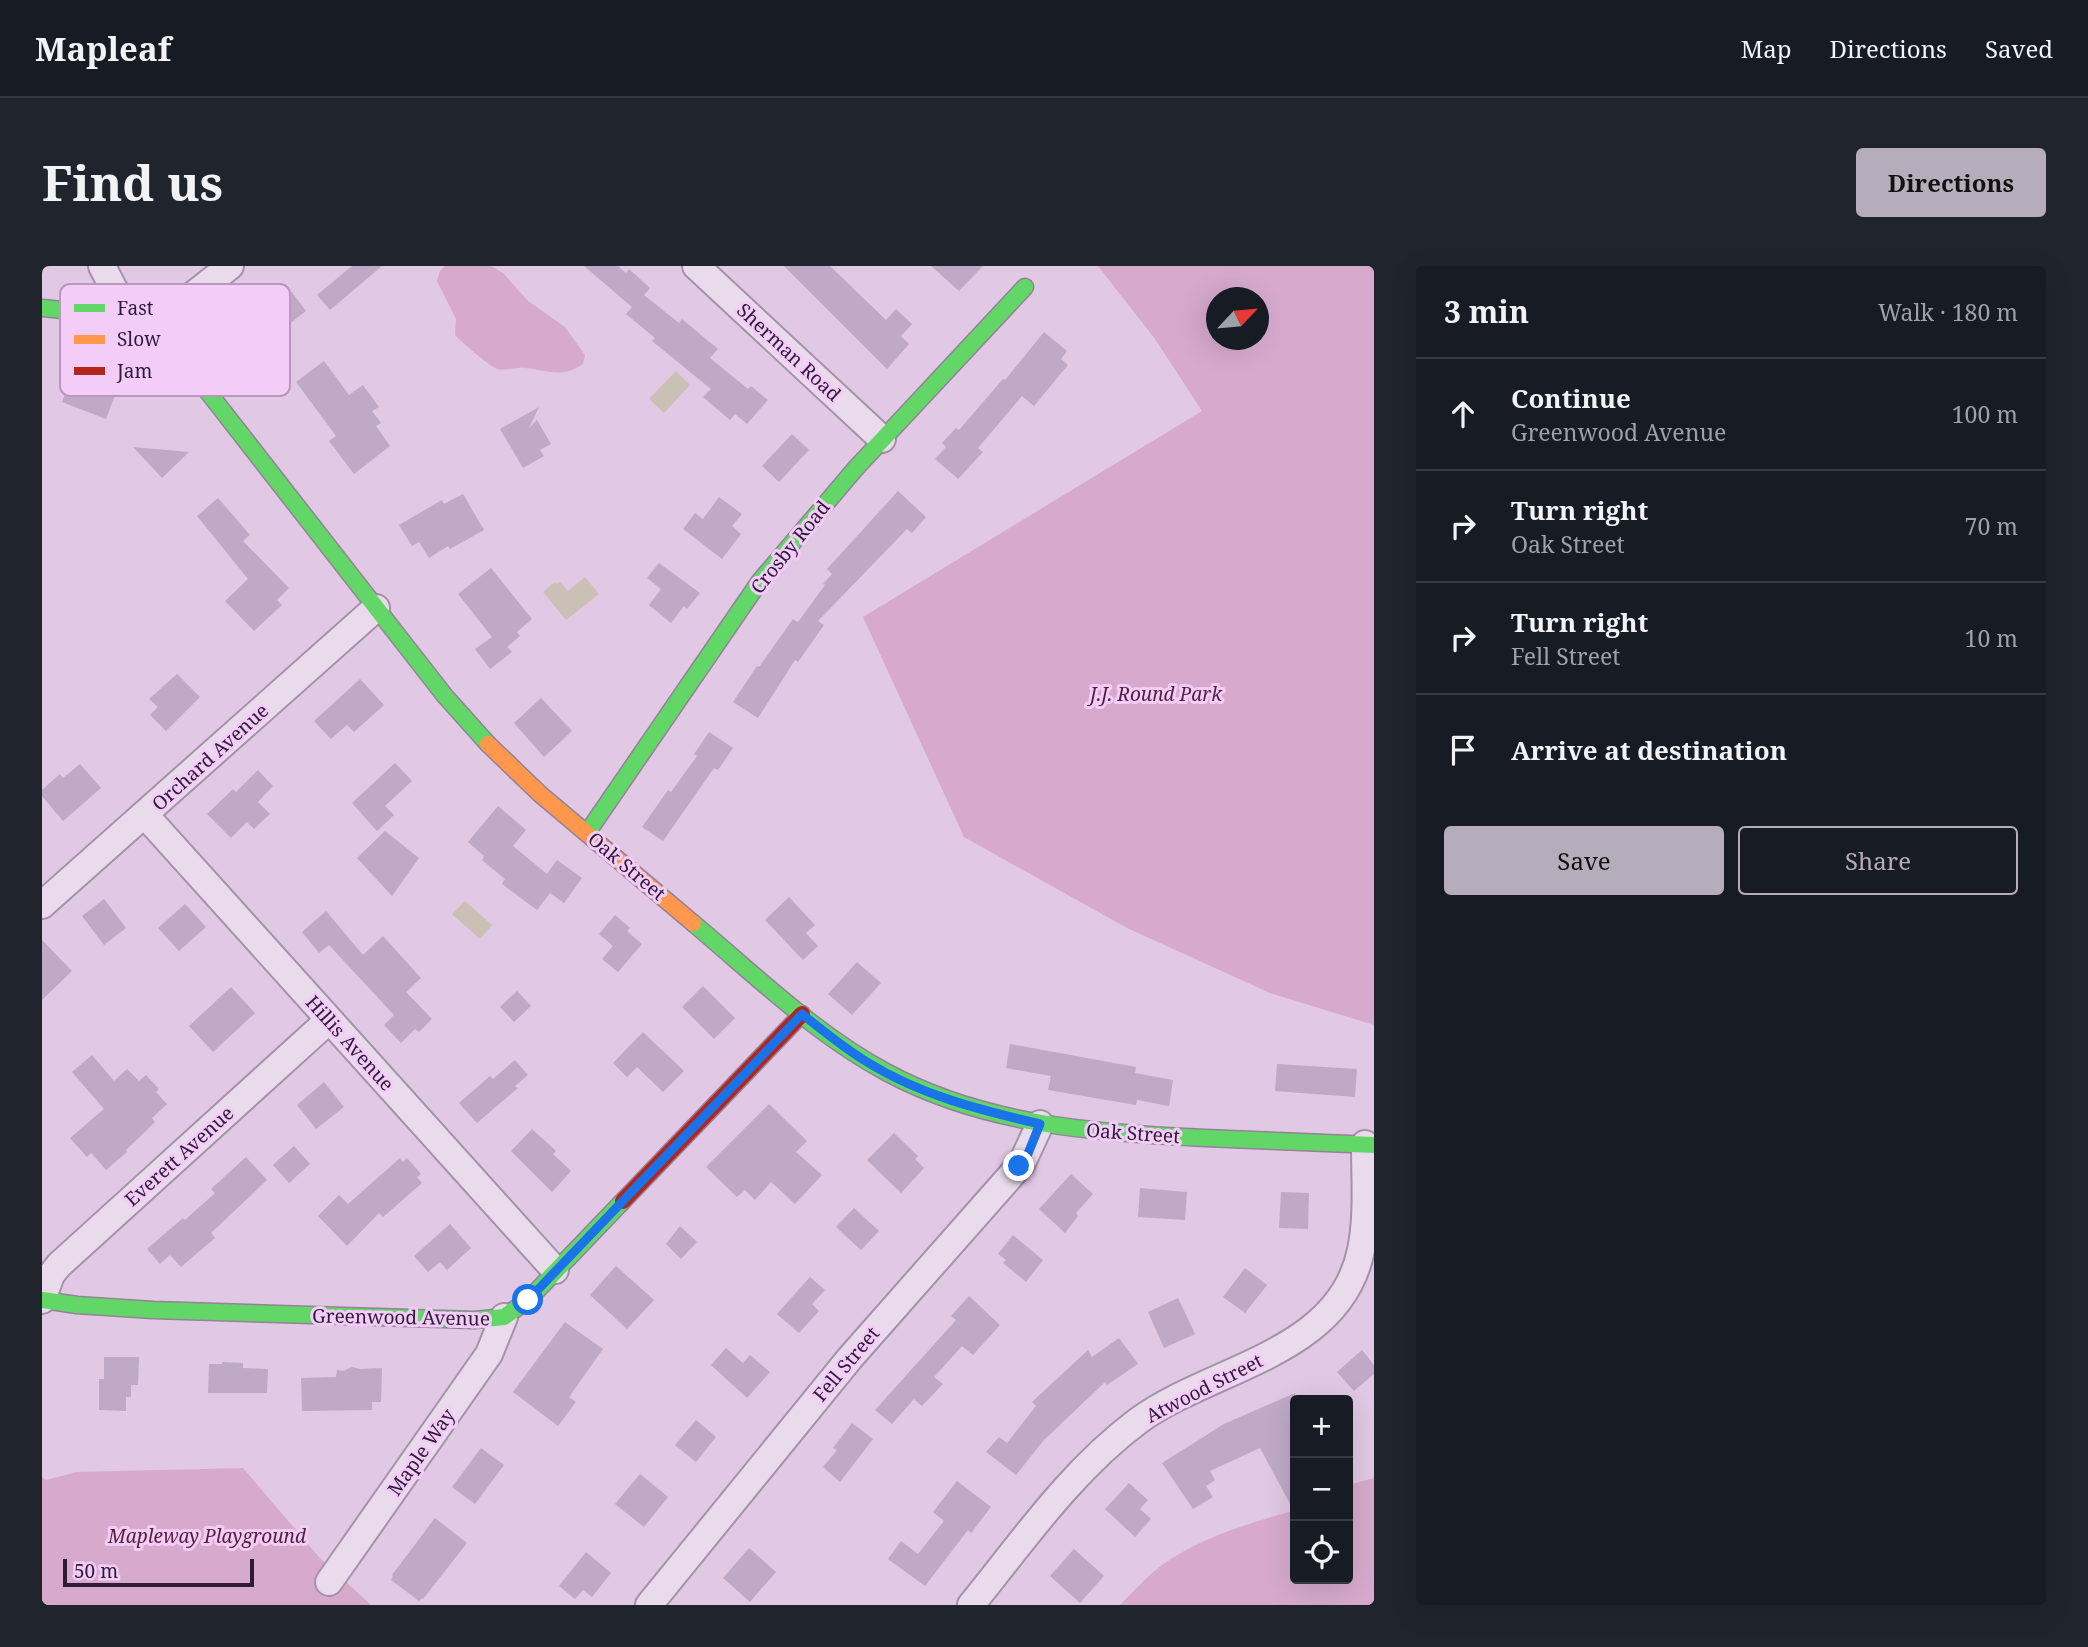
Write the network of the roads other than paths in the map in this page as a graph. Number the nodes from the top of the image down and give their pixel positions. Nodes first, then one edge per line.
1 (102, 266) edge
2 (230, 266) edge
3 (696, 266) edge
4 (111, 284) edge
5 (207, 284) edge
6 (1025, 286) dead end
7 (42, 308) edge
8 (60, 310) edge
9 (211, 396) edge
10 (882, 439) junction
11 (376, 608) junction
12 (145, 815) junction
13 (587, 833) junction
14 (45, 896) edge
15 (802, 1014) junction
16 (328, 1020) junction
17 (1040, 1124) junction
18 (1370, 1145) edge
19 (555, 1270) junction
20 (42, 1300) edge
21 (504, 1317) junction
22 (329, 1582) dead end
23 (649, 1605) edge
24 (971, 1605) edge

1 - 4 street
2 - 5 street
3 - 10 street, Sherman Road
6 - 10 street, Crosby Road
7 - 8 street, Oak Street
9 - 11 street, Oak Street
10 - 13 street, Crosby Road
11 - 12 street, Orchard Avenue
11 - 13 street, Oak Street
12 - 14 street, Orchard Avenue
12 - 16 street, Hillis Avenue
13 - 15 street, Oak Street
15 - 17 street, Oak Street
15 - 19 street, Greenwood Avenue
16 - 19 street, Hillis Avenue
16 - 20 street, Everett Avenue
17 - 18 street, Oak Street
17 - 23 street, Fell Street
18 - 24 street, Atwood Street
19 - 21 street, Greenwood Avenue
20 - 21 street, Greenwood Avenue
21 - 22 street, Maple Way

